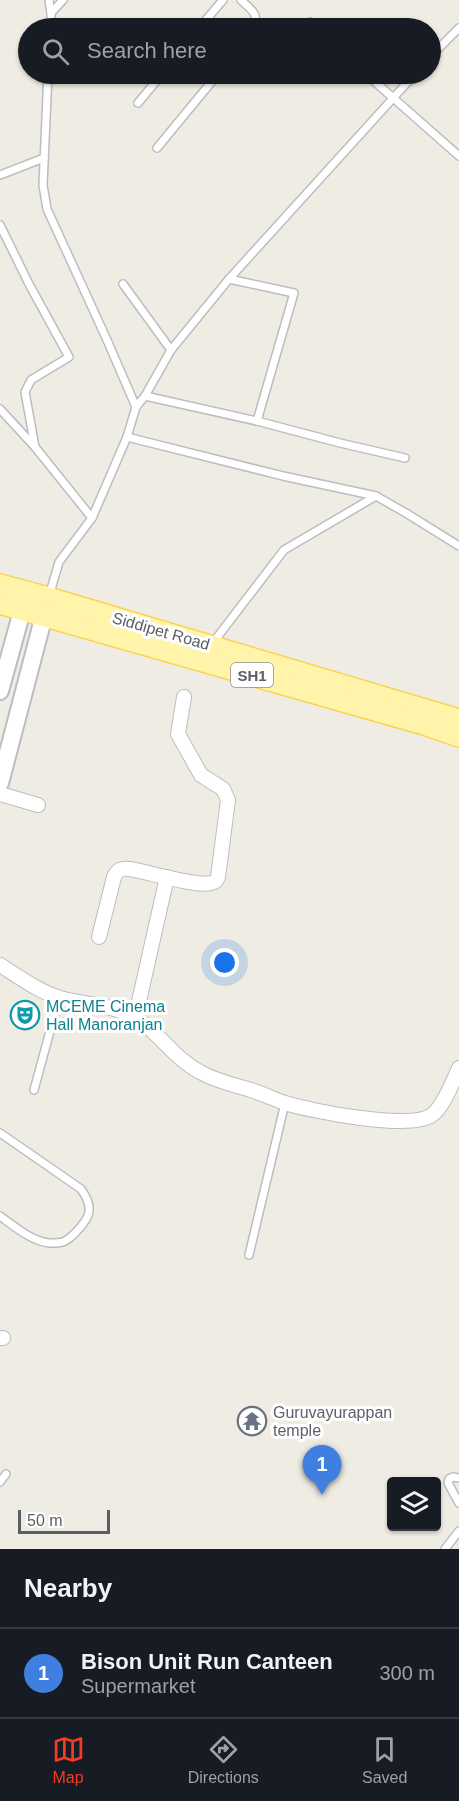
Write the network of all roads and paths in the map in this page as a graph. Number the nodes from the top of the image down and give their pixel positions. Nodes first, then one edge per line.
1 (49, 0) edge
2 (63, 0) edge
3 (241, 0) edge
4 (221, 1) edge
5 (51, 13) junction
6 (51, 18) edge
7 (207, 18) edge
8 (256, 18) edge
9 (459, 28) edge
10 (441, 46) edge
11 (48, 84) edge
12 (154, 84) edge
13 (210, 84) edge
14 (377, 84) edge
15 (405, 84) edge
16 (392, 97) junction
17 (138, 103) dead end
18 (157, 148) dead end
19 (459, 156) edge
20 (44, 158) junction
21 (0, 175) edge
22 (0, 225) edge
23 (229, 279) junction
24 (123, 284) dead end
25 (171, 350) junction
26 (145, 396) junction
27 (136, 407) junction
28 (0, 409) edge
29 (257, 421) junction
30 (127, 437) junction
31 (35, 447) junction
32 (405, 458) dead end
33 (376, 496) junction
34 (92, 518) junction
35 (459, 546) edge
36 (0, 585) edge
37 (25, 601) junction
38 (0, 603) edge
39 (46, 607) junction
40 (210, 646) junction
41 (0, 692) edge
42 (184, 697) dead end
43 (459, 720) edge
44 (459, 736) edge
45 (1, 778) edge
46 (0, 794) edge
47 (38, 805) dead end
48 (167, 877) junction
49 (99, 938) dead end
50 (0, 965) edge
51 (59, 998) junction
52 (135, 1019) junction
53 (459, 1068) edge
54 (34, 1090) dead end
55 (285, 1103) junction
56 (0, 1133) edge
57 (0, 1216) edge
58 (249, 1255) dead end
59 (6, 1474) dead end
60 (459, 1478) edge
61 (0, 1482) edge
62 (459, 1503) edge
63 (459, 1531) edge
64 (445, 1549) edge

1 - 5 lane
2 - 5 lane
3 - 8 lane
4 - 7 lane
5 - 6 lane
9 - 10 lane
11 - 20 lane
12 - 17 lane
13 - 18 lane
14 - 16 lane
15 - 16 lane
16 - 19 lane
16 - 23 lane
20 - 21 lane
20 - 27 lane
22 - 31 lane
23 - 25 lane
23 - 29 lane
24 - 25 lane
25 - 26 lane
26 - 27 lane
26 - 29 lane
27 - 30 lane
28 - 31 lane
29 - 32 lane
30 - 33 lane
30 - 34 lane
31 - 34 lane
33 - 35 lane
33 - 40 lane
34 - 39 lane
36 - 37 main road, Siddipet Road / SH1
37 - 38 main road, Siddipet Road / SH1
37 - 39 main road, Siddipet Road / SH1
37 - 41 street
39 - 40 main road, Siddipet Road / SH1
39 - 44 main road, Siddipet Road / SH1
39 - 45 street
40 - 43 main road, Siddipet Road / SH1
42 - 48 street
46 - 47 street
48 - 49 street
48 - 52 street
50 - 51 street
51 - 52 street
51 - 54 lane
52 - 55 street
53 - 55 street
55 - 58 lane
56 - 57 lane
59 - 61 lane
60 - 62 lane
63 - 64 lane

